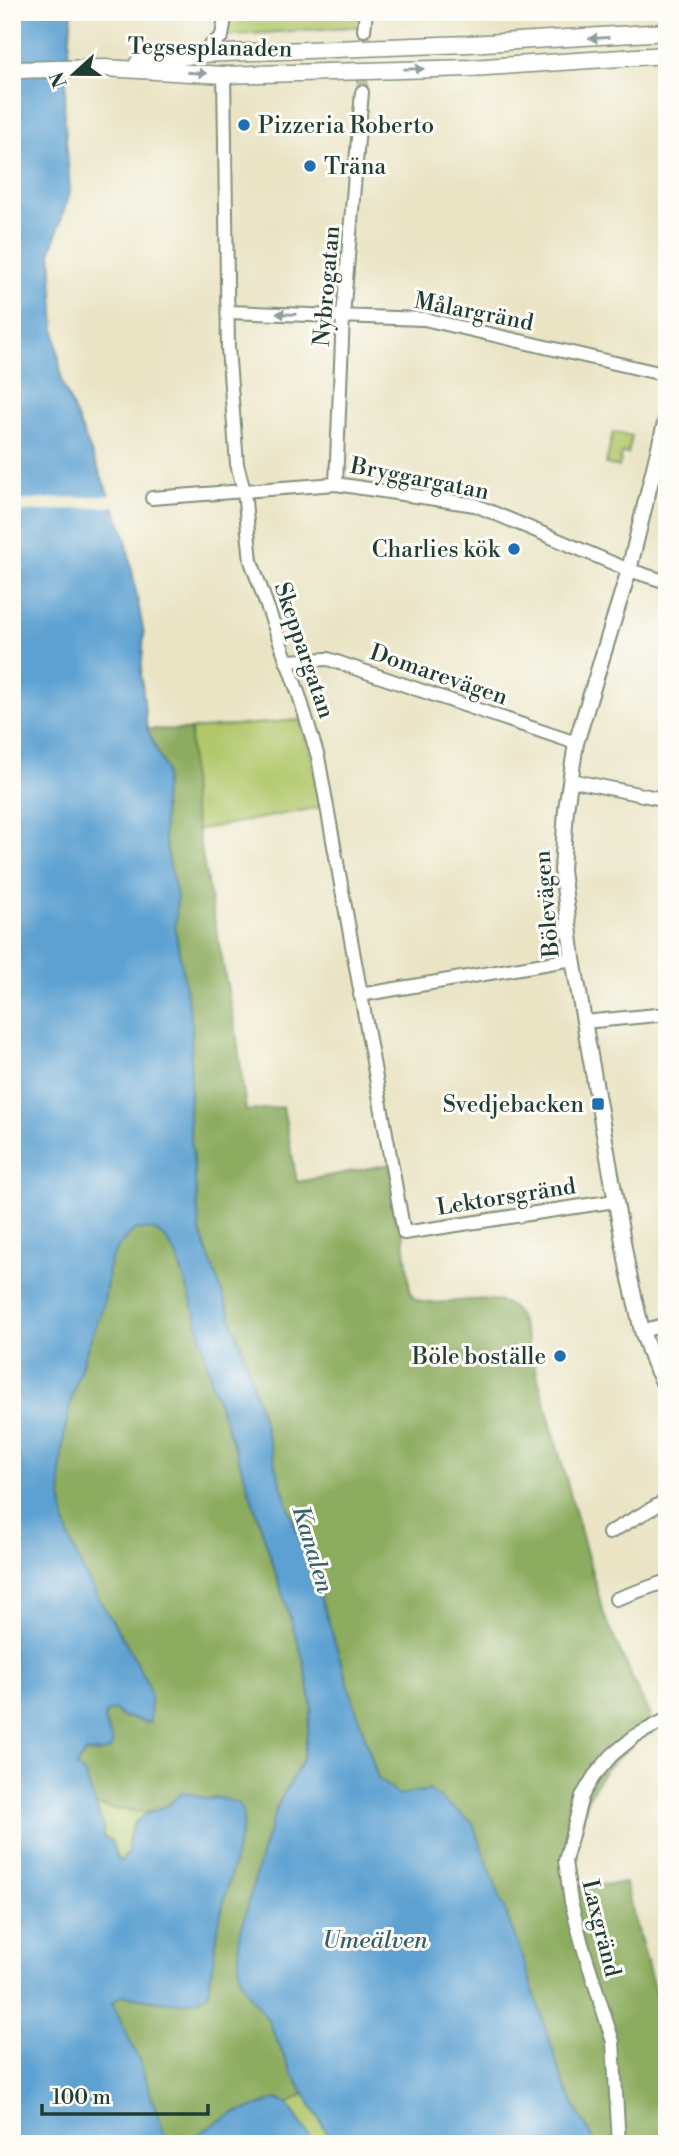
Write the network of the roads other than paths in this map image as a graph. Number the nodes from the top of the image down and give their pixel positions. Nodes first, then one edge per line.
1 (226, 12) edge
2 (366, 12) edge
3 (364, 30) tunnel mouth
4 (667, 32) edge
5 (200, 54) junction
6 (667, 55) edge
7 (105, 68) junction
8 (12, 71) edge
9 (224, 75) junction
10 (362, 92) tunnel mouth
11 (228, 312) junction
12 (343, 316) junction
13 (667, 375) edge
14 (667, 415) edge
15 (336, 484) junction
16 (244, 491) junction
17 (152, 498) dead end
18 (629, 570) junction
19 (667, 582) edge
20 (286, 661) junction
21 (576, 743) junction
22 (570, 780) junction
23 (667, 800) edge
24 (573, 959) junction
25 (360, 995) junction
26 (667, 1014) edge
27 (584, 1022) junction
28 (615, 1200) junction
29 (404, 1233) joint
30 (667, 1324) edge
31 (642, 1331) junction
32 (667, 1390) edge
33 (667, 1500) edge
34 (609, 1533) dead end
35 (667, 1581) edge
36 (616, 1599) dead end
37 (667, 1719) edge
38 (619, 2144) edge

1 - 5 street
2 - 3 street
4 -> 5 main road, Tegsesplanaden
5 - 7 main road, Tegsesplanaden
9 -> 6 main road, Tegsesplanaden
7 - 8 main road
7 -> 9 main road, Tegsesplanaden
9 - 11 street, Skeppargatan
10 - 12 street, Nybrogatan
12 -> 11 street, Målargränd
11 - 16 street, Skeppargatan
12 - 13 street, Målargränd
12 - 15 street, Nybrogatan
14 - 18 street, Bölevägen
15 - 16 street, Bryggargatan
15 - 18 street, Bryggargatan
16 - 17 street, Bryggargatan
16 - 20 street, Skeppargatan
18 - 19 street, Bryggargatan
18 - 21 street, Bölevägen
20 - 21 street, Domarevägen
20 - 25 street, Skeppargatan
21 - 22 street, Bölevägen
22 - 23 street
22 - 24 street, Bölevägen
24 - 25 street
24 - 27 street, Bölevägen
25 - 29 street, Skeppargatan
26 - 27 street
27 - 28 street, Bölevägen
28 - 29 street, Lektorsgränd
28 - 31 street, Bölevägen
30 - 31 street
31 - 32 street, Bölevägen
33 - 34 street
35 - 36 street
37 - 38 street, Laxgränd

